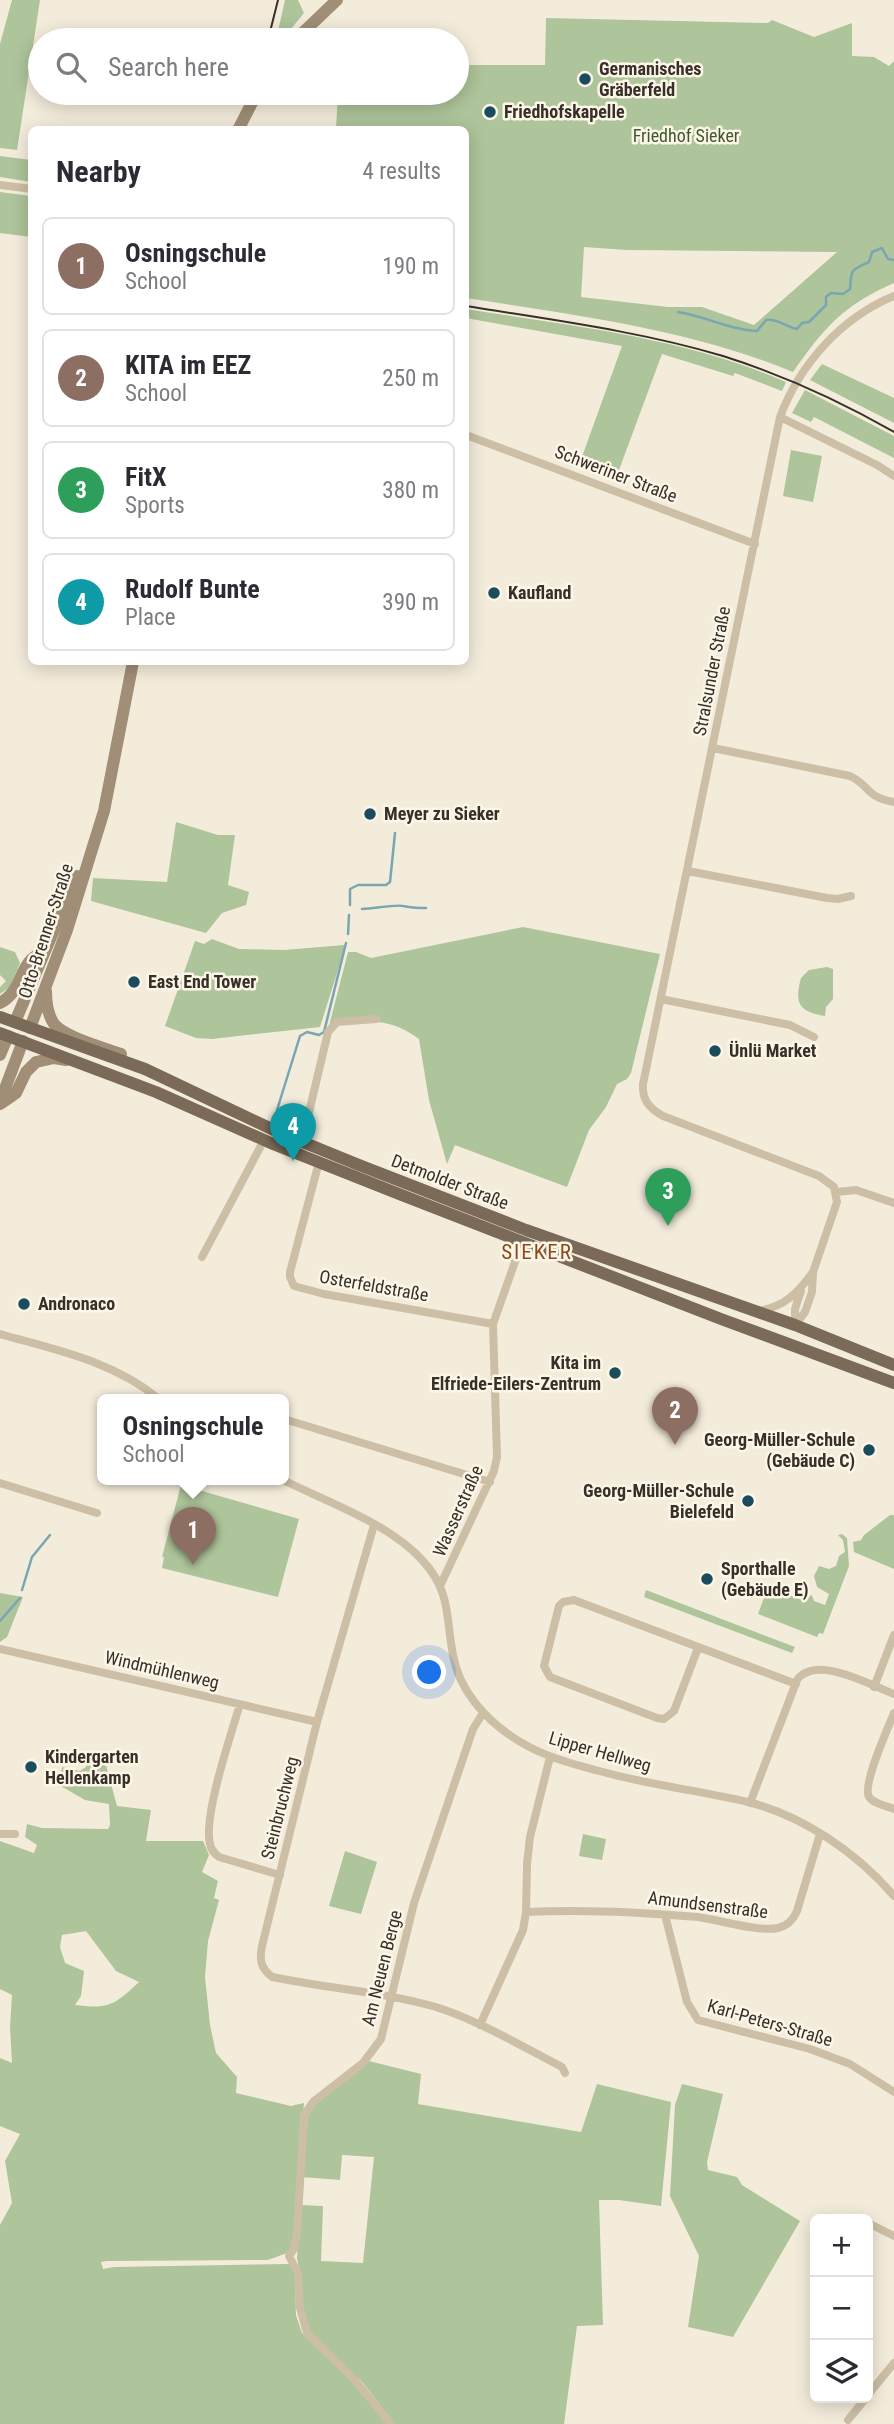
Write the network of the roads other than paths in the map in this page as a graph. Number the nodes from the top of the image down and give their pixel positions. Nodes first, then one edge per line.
1 (337, 0) edge
2 (308, 28) edge
3 (251, 105) edge
4 (240, 126) edge
5 (0, 185) edge
6 (28, 188) edge
7 (894, 296) edge
8 (780, 417) junction
9 (469, 436) edge
10 (894, 476) edge
11 (755, 544) junction
12 (132, 665) edge
13 (713, 748) junction
14 (894, 802) edge
15 (92, 844) junction
16 (688, 871) junction
17 (851, 896) dead end
18 (44, 952) junction
19 (46, 989) junction
20 (661, 999) junction
21 (0, 1003) edge
22 (0, 1017) edge
23 (376, 1019) dead end
24 (15, 1022) junction
25 (30, 1028) junction
26 (4, 1034) edge
27 (814, 1037) dead end
28 (23, 1041) junction
29 (0, 1055) edge
30 (76, 1061) junction
31 (145, 1069) junction
32 (0, 1103) edge
33 (264, 1140) junction
34 (302, 1142) junction
35 (319, 1162) junction
36 (836, 1192) junction
37 (894, 1203) edge
38 (522, 1242) junction
39 (202, 1257) dead end
40 (813, 1272) junction
41 (802, 1288) junction
42 (756, 1311) junction
43 (493, 1324) junction
44 (795, 1325) junction
45 (0, 1334) edge
46 (787, 1344) junction
47 (894, 1365) edge
48 (894, 1383) edge
49 (152, 1394) edge
50 (289, 1421) edge
51 (490, 1482) junction
52 (0, 1483) edge
53 (289, 1483) edge
54 (97, 1513) dead end
55 (374, 1525) junction
56 (440, 1586) junction
57 (894, 1635) edge
58 (698, 1648) junction
59 (0, 1649) edge
60 (796, 1684) junction
61 (874, 1687) junction
62 (894, 1694) edge
63 (240, 1704) junction
64 (483, 1713) junction
65 (894, 1713) edge
66 (317, 1722) junction
67 (550, 1757) junction
68 (750, 1803) junction
69 (894, 1809) edge
70 (0, 1834) edge
71 (15, 1834) dead end
72 (820, 1834) junction
73 (280, 1875) junction
74 (894, 1896) edge
75 (526, 1912) junction
76 (665, 1915) junction
77 (392, 1998) junction
78 (480, 2025) junction
79 (565, 2073) dead end
80 (894, 2092) edge
81 (873, 2226) edge
82 (894, 2236) edge
83 (894, 2363) edge
84 (873, 2389) edge
85 (862, 2403) edge
86 (848, 2420) dead end
87 (391, 2424) edge

1 - 2 street
3 - 4 street
5 - 6 street
7 - 8 street, Stralsunder Straße
8 - 10 street
8 - 11 street, Stralsunder Straße
9 - 11 street, Schweriner Straße
11 - 13 street, Stralsunder Straße
12 - 15 street, Otto-Brenner-Straße
13 - 14 street
13 - 16 street, Stralsunder Straße
15 - 18 street, Otto-Brenner-Straße
15 - 19 street, Otto-Brenner-Straße
16 - 17 street
16 - 20 street, Stralsunder Straße
18 - 21 street
18 - 24 street, Otto-Brenner-Straße
19 - 25 street, Otto-Brenner-Straße
19 - 31 street
20 - 27 street
20 - 36 street, Stralsunder Straße
22 - 24 main road, Detmolder Straße
23 - 34 street
24 - 25 main road, Detmolder Straße
24 - 26 main road
25 - 28 main road
25 - 31 main road, Detmolder Straße
26 - 28 main road, Detmolder Straße
26 - 29 street
28 - 30 main road, Detmolder Straße
28 - 32 street
30 - 32 street
30 - 33 main road, Detmolder Straße
31 - 34 main road, Detmolder Straße
33 - 35 main road, Detmolder Straße
33 - 39 street
34 - 42 main road, Detmolder Straße
35 - 38 main road, Detmolder Straße
35 - 43 street, Osterfeldstraße
36 - 37 street
36 - 40 street
38 - 43 street, Wasserstraße
38 - 46 main road, Detmolder Straße
40 - 41 street
40 - 44 street
41 - 42 street
41 - 44 street
42 - 44 main road, Detmolder Straße
43 - 51 street, Wasserstraße
44 - 46 main road
44 - 47 main road, Detmolder Straße
45 - 49 street
46 - 48 main road, Detmolder Straße
50 - 51 street
51 - 56 street, Wasserstraße
52 - 54 street
53 - 55 street, Lipper Hellweg
55 - 56 street, Lipper Hellweg
55 - 66 street, Steinbruchweg
56 - 64 street, Lipper Hellweg
57 - 61 street
58 - 58 street
58 - 60 street
59 - 63 street, Windmühlenweg
60 - 61 street
60 - 68 street
61 - 62 street
63 - 66 street, Windmühlenweg
63 - 73 street
64 - 67 street, Lipper Hellweg
64 - 77 street, Am Neuen Berge
65 - 69 street
66 - 73 street, Steinbruchweg
67 - 68 street, Lipper Hellweg
67 - 75 street
68 - 72 street, Lipper Hellweg
70 - 71 street
72 - 74 street, Lipper Hellweg
72 - 76 street, Amundsenstraße
73 - 77 street, Steinbruchweg
75 - 76 street, Amundsenstraße
75 - 78 street
76 - 80 street, Karl-Peters-Straße
77 - 78 street, Steinbruchweg
77 - 87 street, Am Neuen Berge
78 - 79 street, Steinbruchweg
81 - 82 street
83 - 84 street
85 - 86 street

